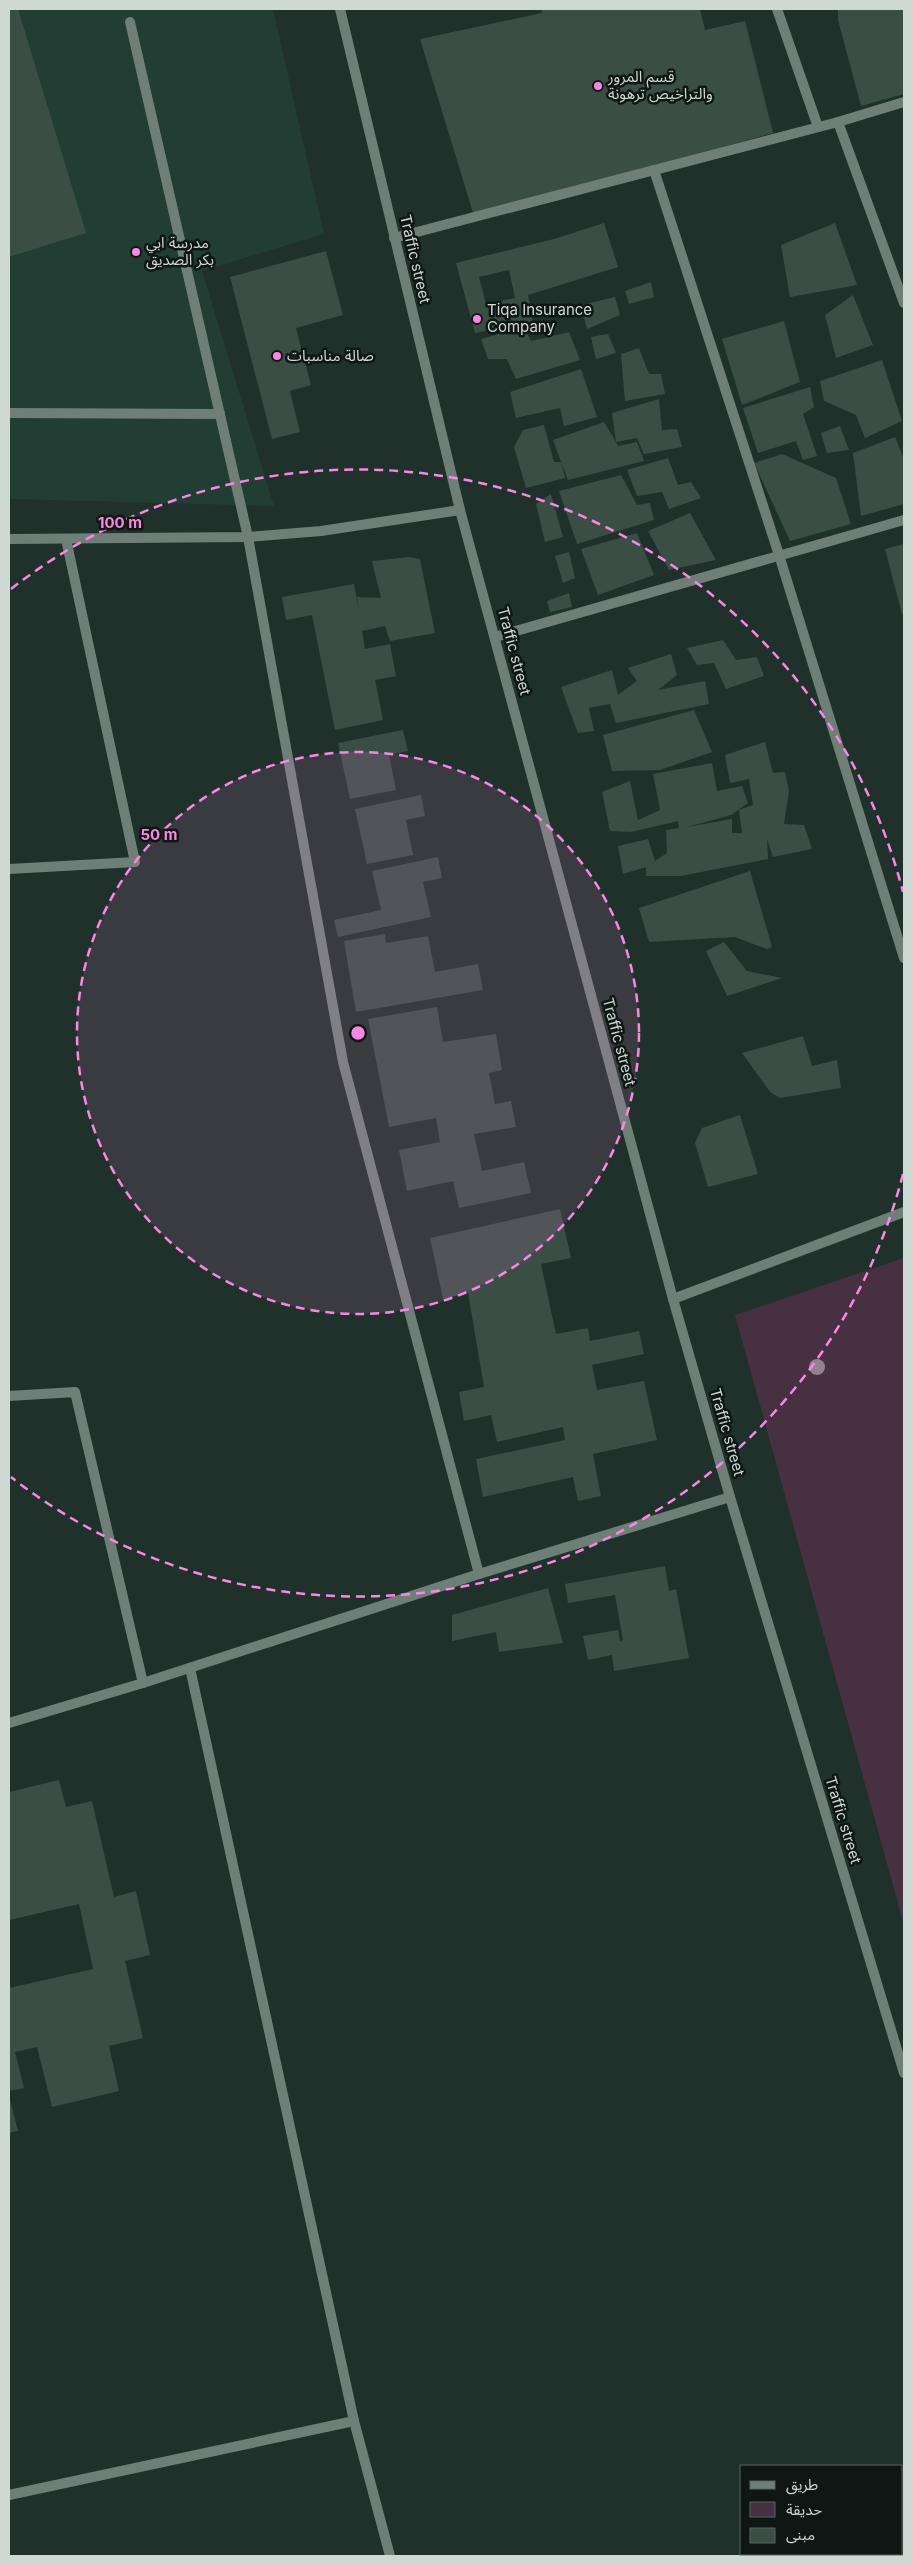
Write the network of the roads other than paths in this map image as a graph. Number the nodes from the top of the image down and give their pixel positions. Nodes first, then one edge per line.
1 (340, 9) edge
2 (777, 9) edge
3 (130, 22) dead end
4 (904, 102) edge
5 (838, 122) junction
6 (818, 127) junction
7 (654, 170) junction
8 (394, 238) junction
9 (904, 303) edge
10 (9, 412) edge
11 (220, 414) junction
12 (460, 510) junction
13 (904, 520) edge
14 (248, 537) junction
15 (9, 539) edge
16 (66, 539) junction
17 (779, 555) junction
18 (495, 637) junction
19 (9, 868) edge
20 (904, 958) edge
21 (904, 1212) edge
22 (673, 1299) junction
23 (9, 1396) edge
24 (730, 1497) junction
25 (479, 1574) junction
26 (190, 1668) junction
27 (143, 1683) junction
28 (9, 1723) edge
29 (904, 2073) edge
30 (354, 2421) junction
31 (9, 2495) edge
32 (390, 2556) edge

1 - 8 street, Traffic street
2 - 6 street
3 - 11 street
4 - 5 street
5 - 6 street
5 - 9 street
6 - 7 street
7 - 8 street
7 - 17 street
8 - 12 street, Traffic street
10 - 11 street
11 - 14 street
12 - 14 street
12 - 18 street, Traffic street
13 - 17 street
14 - 16 street
14 - 25 street
15 - 16 street
16 - 19 street
17 - 18 street
17 - 20 street
18 - 22 street, Traffic street
21 - 22 street
22 - 24 street, Traffic street
23 - 27 street
24 - 25 street
24 - 29 street, Traffic street
25 - 26 street
26 - 27 street
26 - 30 street
27 - 28 street
30 - 31 street
30 - 32 street

